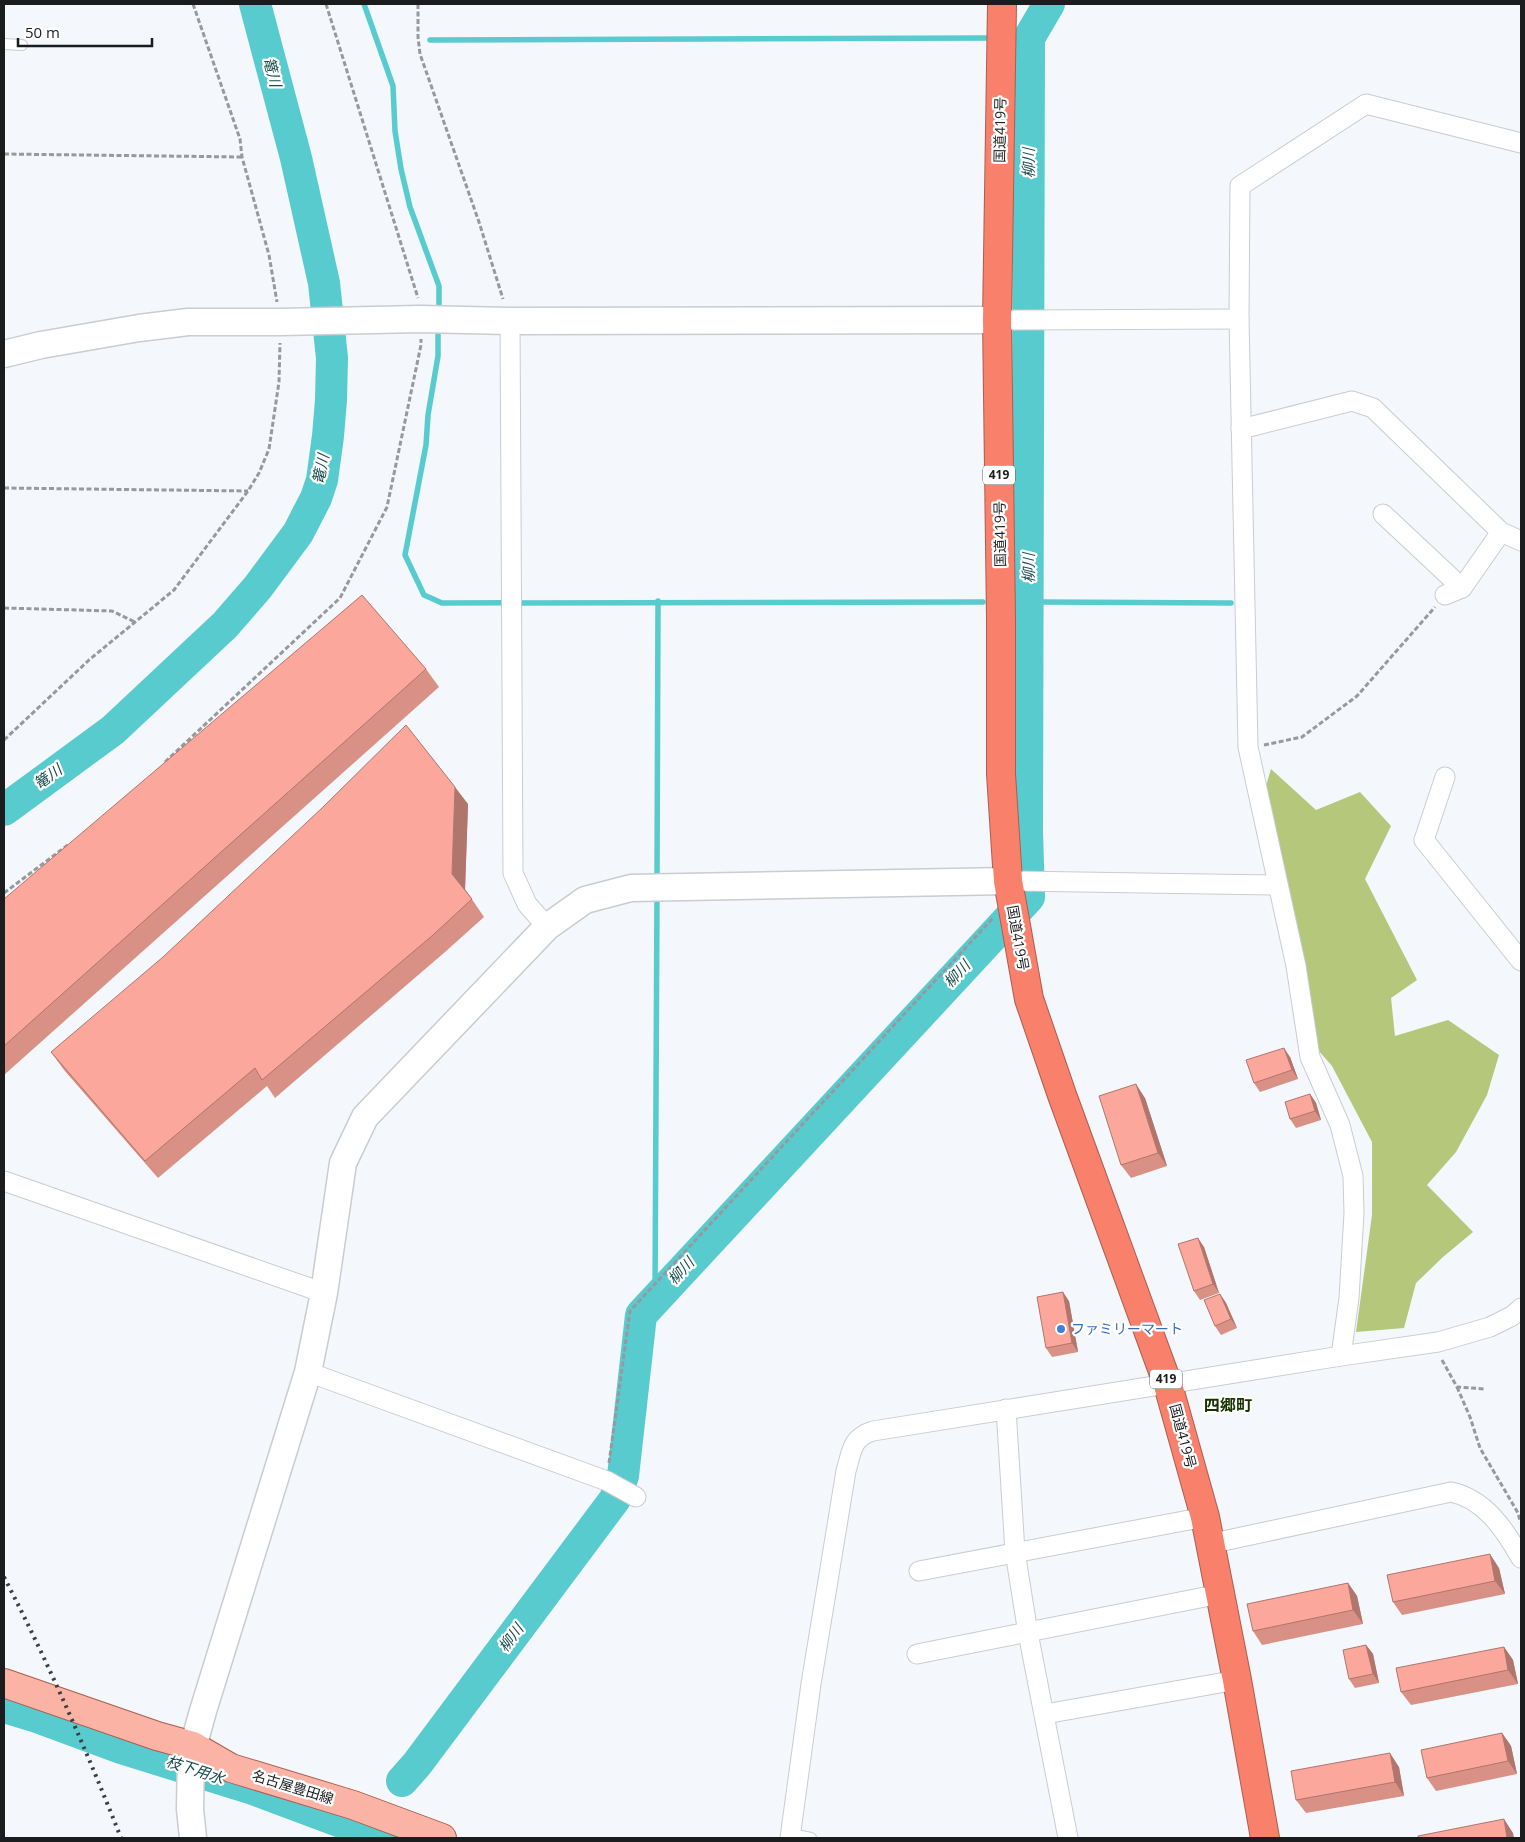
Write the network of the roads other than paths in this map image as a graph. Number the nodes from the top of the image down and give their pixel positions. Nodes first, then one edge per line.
1 (1002, 4) edge
2 (4, 44) edge
3 (22, 45) dead end
4 (1521, 143) edge
5 (1239, 319) junction
6 (1005, 320) junction
7 (510, 321) junction
8 (4, 354) edge
9 (1242, 429) junction
10 (1383, 514) dead end
11 (1501, 532) junction
12 (1521, 541) edge
13 (1445, 776) dead end
14 (1278, 885) junction
15 (1010, 890) junction
16 (547, 927) junction
17 (1521, 961) edge
18 (4, 1181) edge
19 (324, 1293) junction
20 (1521, 1308) edge
21 (1341, 1356) junction
22 (308, 1372) junction
23 (1168, 1384) junction
24 (1006, 1409) junction
25 (636, 1497) dead end
26 (1205, 1517) junction
27 (1209, 1544) junction
28 (1015, 1552) junction
29 (1521, 1558) edge
30 (919, 1571) dead end
31 (1220, 1594) junction
32 (1028, 1633) junction
33 (918, 1654) dead end
34 (1237, 1680) junction
35 (4, 1683) edge
36 (1045, 1714) junction
37 (192, 1750) junction
38 (790, 1836) edge
39 (193, 1838) edge
40 (442, 1838) edge
41 (811, 1838) edge
42 (1068, 1838) edge
43 (1265, 1838) edge

1 - 6 highway, 国道419号 / 419
2 - 3 lane
4 - 5 street
5 - 6 street
5 - 9 street
6 - 7 street
6 - 15 highway, 国道419号 / 419
7 - 8 street
7 - 16 street
9 - 11 street
9 - 14 street
10 - 11 street
11 - 12 street
13 - 17 street
14 - 15 street
14 - 21 street
15 - 16 street
15 - 23 highway, 国道419号 / 419
16 - 19 street
18 - 19 street
19 - 22 street
20 - 21 street
21 - 23 street
22 - 25 street
22 - 37 street
23 - 24 street
23 - 26 highway, 国道419号 / 419
24 - 28 street
24 - 38 street
26 - 27 highway, 国道419号 / 419
26 - 28 street
27 - 29 street
27 - 31 highway, 国道419号 / 419
28 - 30 street
28 - 32 street
31 - 32 street
31 - 34 highway, 国道419号 / 419
32 - 33 street
32 - 36 street
34 - 36 street
34 - 43 highway, 国道419号 / 419
35 - 37 main road, 名古屋豊田線
36 - 42 street
37 - 39 street
37 - 40 main road, 名古屋豊田線
38 - 41 lane

